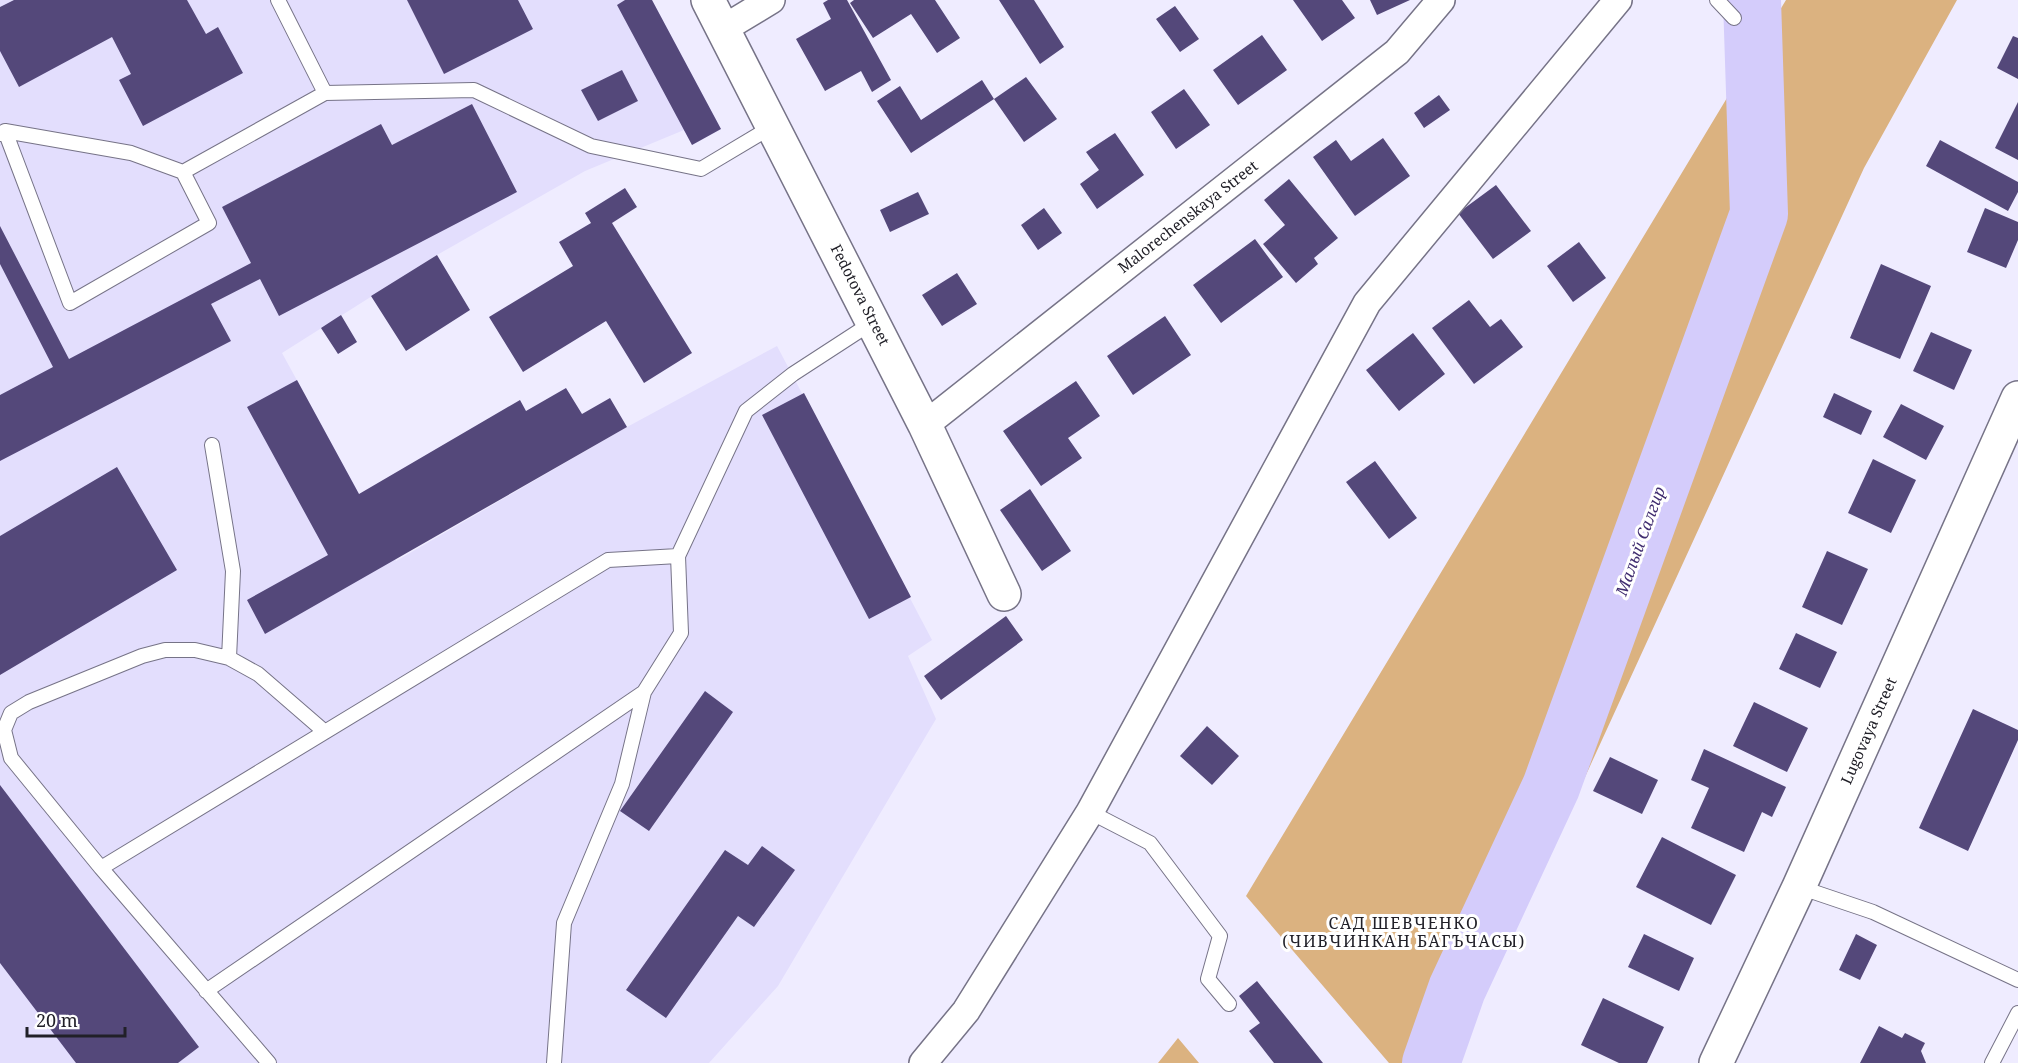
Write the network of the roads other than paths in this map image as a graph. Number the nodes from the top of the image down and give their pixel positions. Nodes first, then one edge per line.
1 (278, 0) edge
2 (708, 0) edge
3 (771, 0) edge
4 (1441, 0) edge
5 (1618, 0) edge
6 (1717, 0) edge
7 (1734, 18) dead end
8 (723, 29) junction
9 (325, 93) junction
10 (773, 126) junction
11 (2, 133) edge
12 (183, 172) junction
13 (873, 322) junction
14 (2018, 398) edge
15 (925, 424) junction
16 (212, 445) dead end
17 (678, 556) junction
18 (1004, 594) dead end
19 (229, 658) junction
20 (644, 692) junction
21 (325, 732) junction
22 (1090, 812) junction
23 (101, 868) junction
24 (1799, 887) junction
25 (2018, 980) edge
26 (206, 991) junction
27 (1229, 1004) dead end
28 (2018, 1012) edge
29 (269, 1063) edge
30 (554, 1063) edge
31 (923, 1063) edge
32 (1716, 1063) edge
33 (1992, 1063) edge

1 - 9 lane
2 - 8 main road, Fedotova Street
3 - 8 street
4 - 15 street, Malorechenskaya Street
5 - 22 street
6 - 7 lane
8 - 10 main road, Fedotova Street
9 - 10 lane
9 - 12 lane
10 - 13 main road, Fedotova Street
11 - 12 lane
11 - 12 lane
13 - 15 main road, Fedotova Street
13 - 17 lane
14 - 24 main road, Lugovaya Street
15 - 18 main road, Fedotova Street
16 - 19 lane
17 - 20 lane
17 - 21 lane
19 - 21 lane
19 - 23 lane
20 - 26 lane
20 - 30 lane
21 - 23 lane
22 - 27 lane
22 - 31 street
23 - 26 lane
24 - 25 lane
24 - 32 main road, Lugovaya Street
26 - 29 lane
28 - 33 lane

